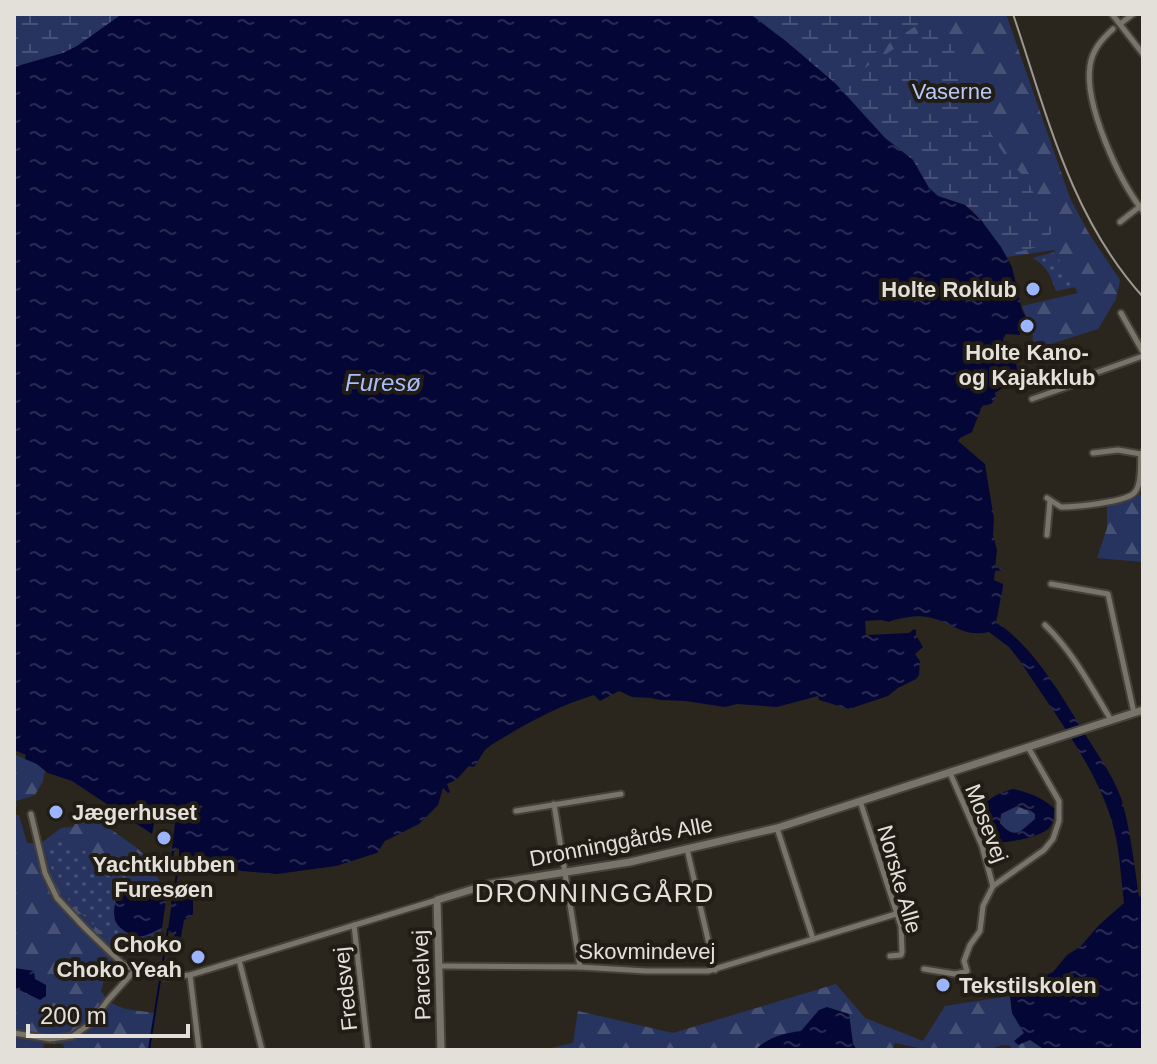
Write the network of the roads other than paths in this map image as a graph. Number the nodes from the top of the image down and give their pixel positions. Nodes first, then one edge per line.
1 (1112, 14) edge
2 (1133, 14) edge
3 (1120, 24) junction
4 (1113, 29) dead end
5 (1143, 54) edge
6 (1142, 207) edge
7 (1120, 222) dead end
8 (1121, 313) dead end
9 (1143, 354) edge
10 (1032, 399) dead end
11 (1093, 453) dead end
12 (1142, 453) edge
13 (1047, 535) dead end
14 (1051, 584) dead end
15 (1045, 625) dead end
16 (1141, 711) edge
17 (1111, 720) junction
18 (1027, 746) junction
19 (949, 772) junction
20 (621, 794) dead end
21 (860, 801) junction
22 (554, 804) junction
23 (516, 811) dead end
24 (31, 814) dead end
25 (777, 828) junction
26 (687, 849) junction
27 (565, 871) junction
28 (993, 886) junction
29 (437, 900) junction
30 (896, 914) junction
31 (354, 925) junction
32 (813, 939) junction
33 (890, 956) dead end
34 (239, 960) junction
35 (438, 966) junction
36 (580, 967) junction
37 (924, 969) dead end
38 (135, 970) junction
39 (715, 970) junction
40 (190, 975) junction
41 (14, 1033) edge
42 (199, 1050) edge
43 (262, 1050) edge
44 (368, 1050) edge
45 (441, 1050) edge

1 - 3 street
2 - 3 street
3 - 5 street
4 - 6 street
6 - 7 street
8 - 9 street
9 - 10 street
11 - 12 street
12 - 13 street
14 - 16 street
15 - 17 street
16 - 17 street, Dronninggårds Alle
17 - 18 street, Dronninggårds Alle
18 - 19 street, Dronninggårds Alle
18 - 28 street
19 - 21 street, Dronninggårds Alle
19 - 28 street, Mosevej
20 - 22 street
21 - 25 street, Dronninggårds Alle
21 - 30 street, Norske Alle
22 - 23 street
22 - 27 street
24 - 38 street, Dronninggårds Alle
25 - 26 street, Dronninggårds Alle
25 - 32 street
26 - 27 street, Dronninggårds Alle
26 - 39 street
27 - 29 street, Dronninggårds Alle
27 - 36 street
28 - 37 street
29 - 31 street, Dronninggårds Alle
29 - 35 street, Parcelvej
30 - 32 street, Skovmindevej
30 - 33 street, Norske Alle
31 - 34 street, Dronninggårds Alle
31 - 44 street, Fredsvej
32 - 39 street, Skovmindevej
34 - 40 street, Dronninggårds Alle
34 - 43 street
35 - 36 street, Skovmindevej
35 - 45 street, Parcelvej
36 - 39 street, Skovmindevej
38 - 40 street, Dronninggårds Alle
38 - 41 street
40 - 42 street

